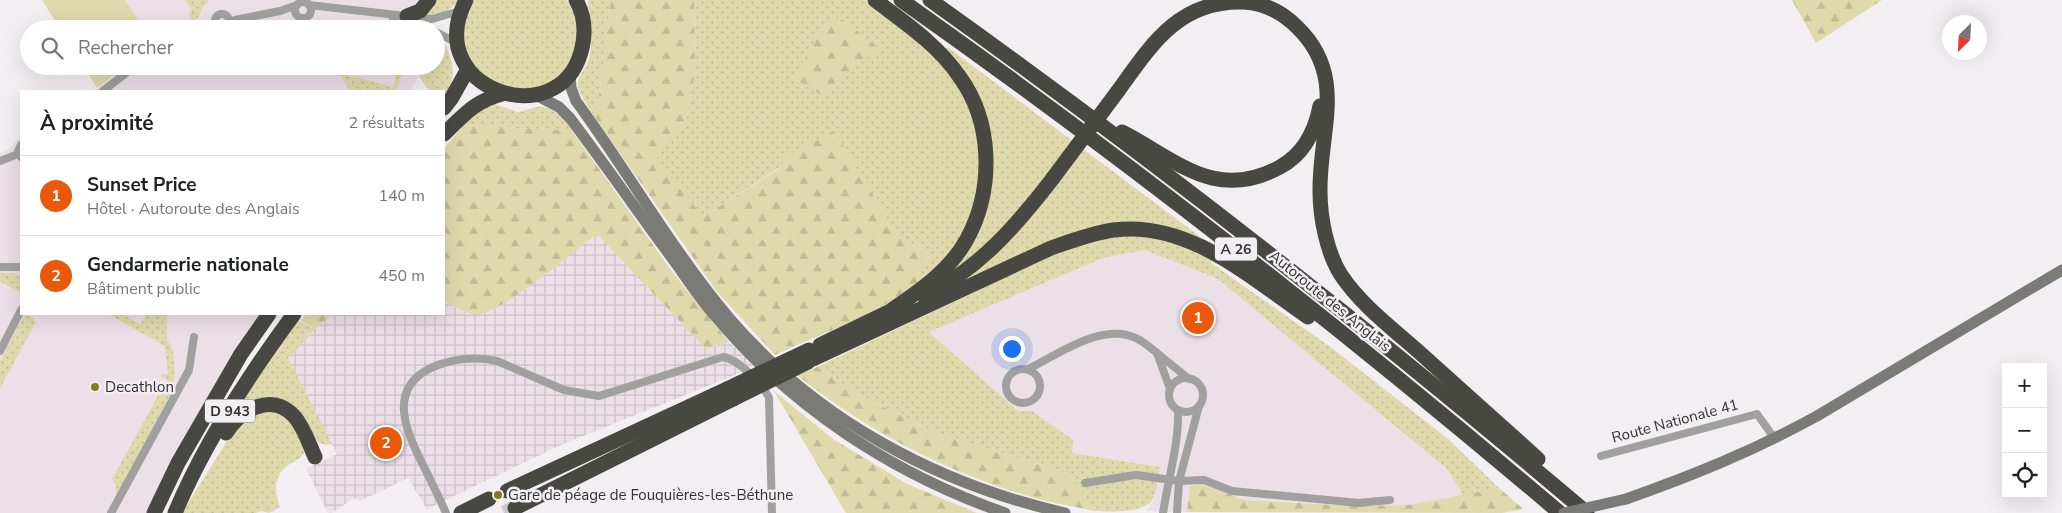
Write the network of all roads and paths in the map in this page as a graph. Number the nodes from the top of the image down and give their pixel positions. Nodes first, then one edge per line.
1 (429, 0) edge
2 (576, 0) edge
3 (875, 0) edge
4 (902, 0) edge
5 (930, 0) edge
6 (297, 5) junction
7 (463, 6) edge
8 (310, 8) junction
9 (280, 11) junction
10 (296, 15) junction
11 (387, 15) junction
12 (407, 16) junction
13 (217, 20) edge
14 (230, 20) edge
15 (230, 20) edge
16 (398, 20) edge
17 (445, 37) edge
18 (457, 43) junction
19 (468, 69) junction
20 (570, 73) junction
21 (123, 75) edge
22 (104, 90) edge
23 (1120, 93) junction
24 (502, 94) junction
25 (536, 95) junction
26 (445, 107) edge
27 (1087, 114) junction
28 (445, 133) edge
29 (20, 156) edge
30 (0, 160) edge
31 (0, 267) edge
32 (20, 267) edge
33 (2062, 270) edge
34 (20, 312) edge
35 (898, 313) junction
36 (268, 315) edge
37 (293, 315) edge
38 (194, 337) dead end
39 (0, 351) edge
40 (1157, 353) junction
41 (1028, 369) junction
42 (1189, 378) junction
43 (1404, 383) junction
44 (1170, 389) junction
45 (730, 394) junction
46 (1199, 406) junction
47 (1178, 410) junction
48 (1775, 439) junction
49 (1601, 456) dead end
50 (315, 457) dead end
51 (191, 480) junction
52 (1168, 480) junction
53 (1179, 481) junction
54 (1085, 483) dead end
55 (507, 491) dead end
56 (490, 499) dead end
57 (1390, 500) dead end
58 (515, 508) dead end
59 (112, 513) edge
60 (154, 513) edge
61 (175, 513) edge
62 (446, 513) edge
63 (461, 513) edge
64 (772, 513) edge
65 (1006, 513) edge
66 (1065, 513) edge
67 (1163, 513) edge
68 (1177, 513) edge
69 (1560, 513) edge
70 (1564, 513) edge
71 (1587, 513) edge
72 (1591, 513) edge

1 - 12 highway
2 - 20 highway
3 - 35 highway
4 - 43 highway, Autoroute des Anglais / A 26
5 - 27 highway, Autoroute des Anglais / A 26
6 - 8 street
6 - 9 street
6 - 10 street
7 - 12 street
7 - 18 highway
8 - 10 street
8 - 11 street
9 - 10 street
9 - 14 street
11 - 12 street
11 - 16 street
13 - 15 street
17 - 18 street
18 - 19 highway
19 - 24 highway
19 - 26 highway
20 - 25 highway
20 - 66 main road
21 - 22 street
23 - 27 highway
23 - 35 highway
23 - 72 highway
24 - 25 highway
24 - 28 highway
25 - 65 main road
27 - 71 highway, Autoroute des Anglais / A 26
29 - 30 street
31 - 32 street
33 - 48 main road
34 - 39 street
35 - 43 highway
35 - 45 highway, bridge
36 - 60 highway, D 943
37 - 51 highway, D 943
38 - 59 street
40 - 41 street
40 - 42 street
40 - 44 street
41 - 41 street
42 - 44 street
42 - 46 street
43 - 69 highway, Autoroute des Anglais / A 26
44 - 47 street
45 - 55 highway
45 - 58 highway
46 - 47 street
46 - 53 street
47 - 52 street
48 - 49 street, Route Nationale 41
48 - 70 main road, bridge
50 - 51 highway
51 - 61 highway, D 943
52 - 53 street
52 - 54 street
52 - 67 street
53 - 57 street
53 - 68 street
56 - 63 highway
62 - 64 street

